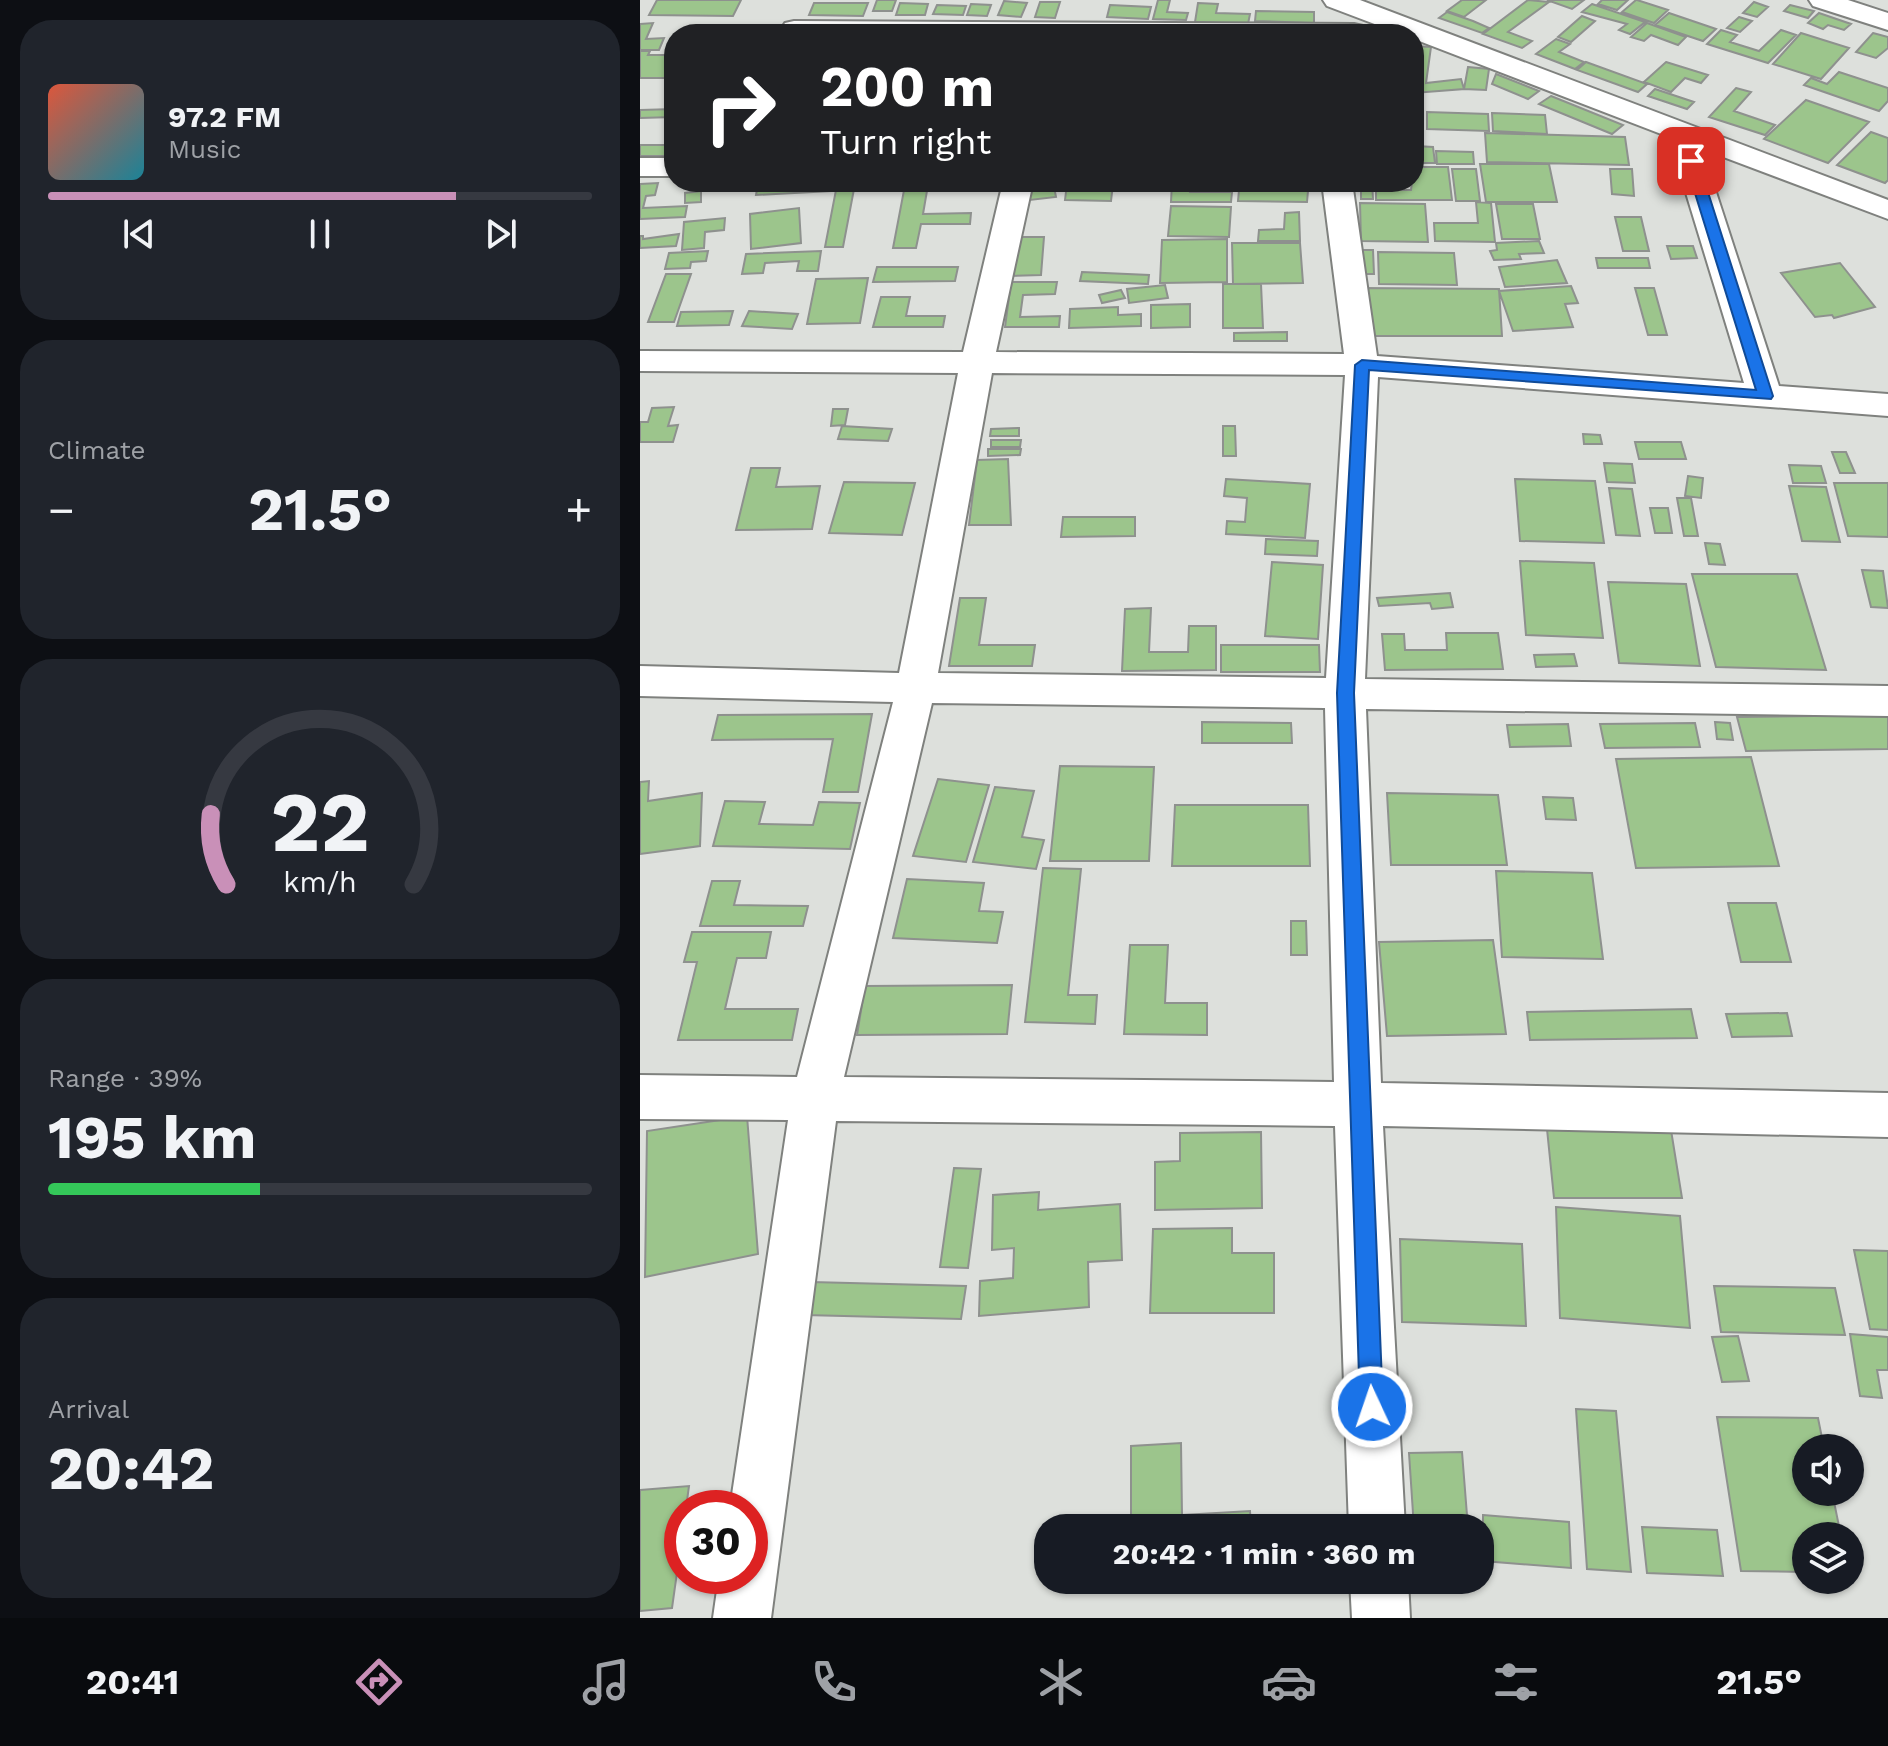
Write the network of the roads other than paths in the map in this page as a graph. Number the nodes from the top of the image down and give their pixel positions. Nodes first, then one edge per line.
1 (801, 0) edge
2 (1822, 0) edge
3 (1350, 18) edge
4 (1888, 22) edge
5 (795, 24) edge
6 (1223, 24) edge
7 (1424, 43) edge
8 (1682, 131) junction
9 (640, 167) edge
10 (664, 167) edge
11 (1016, 192) edge
12 (1338, 192) edge
13 (1888, 210) edge
14 (640, 361) edge
15 (977, 363) junction
16 (1362, 365) junction
17 (1765, 396) junction
18 (1888, 405) edge
19 (640, 681) edge
20 (916, 688) junction
21 (1345, 693) junction
22 (1888, 701) edge
23 (640, 1097) edge
24 (815, 1100) junction
25 (1358, 1104) junction
26 (1888, 1115) edge
27 (760, 1490) edge
28 (1376, 1514) edge
29 (745, 1594) edge
30 (1380, 1594) edge
31 (742, 1618) edge
32 (1383, 1618) edge
33 (1408, 1618) edge

1 - 5 street
2 - 4 street
3 - 6 street
7 - 8 street
8 - 13 street
8 - 17 street
9 - 10 street
11 - 15 street
12 - 16 street
14 - 15 street
15 - 16 street
15 - 20 street
16 - 17 street
16 - 21 street
17 - 18 street
19 - 20 street
20 - 21 street
20 - 24 street
21 - 22 street
21 - 25 street
23 - 24 street
24 - 25 street
24 - 27 street
25 - 26 street
25 - 28 street
29 - 31 street
30 - 32 street
32 - 33 street

